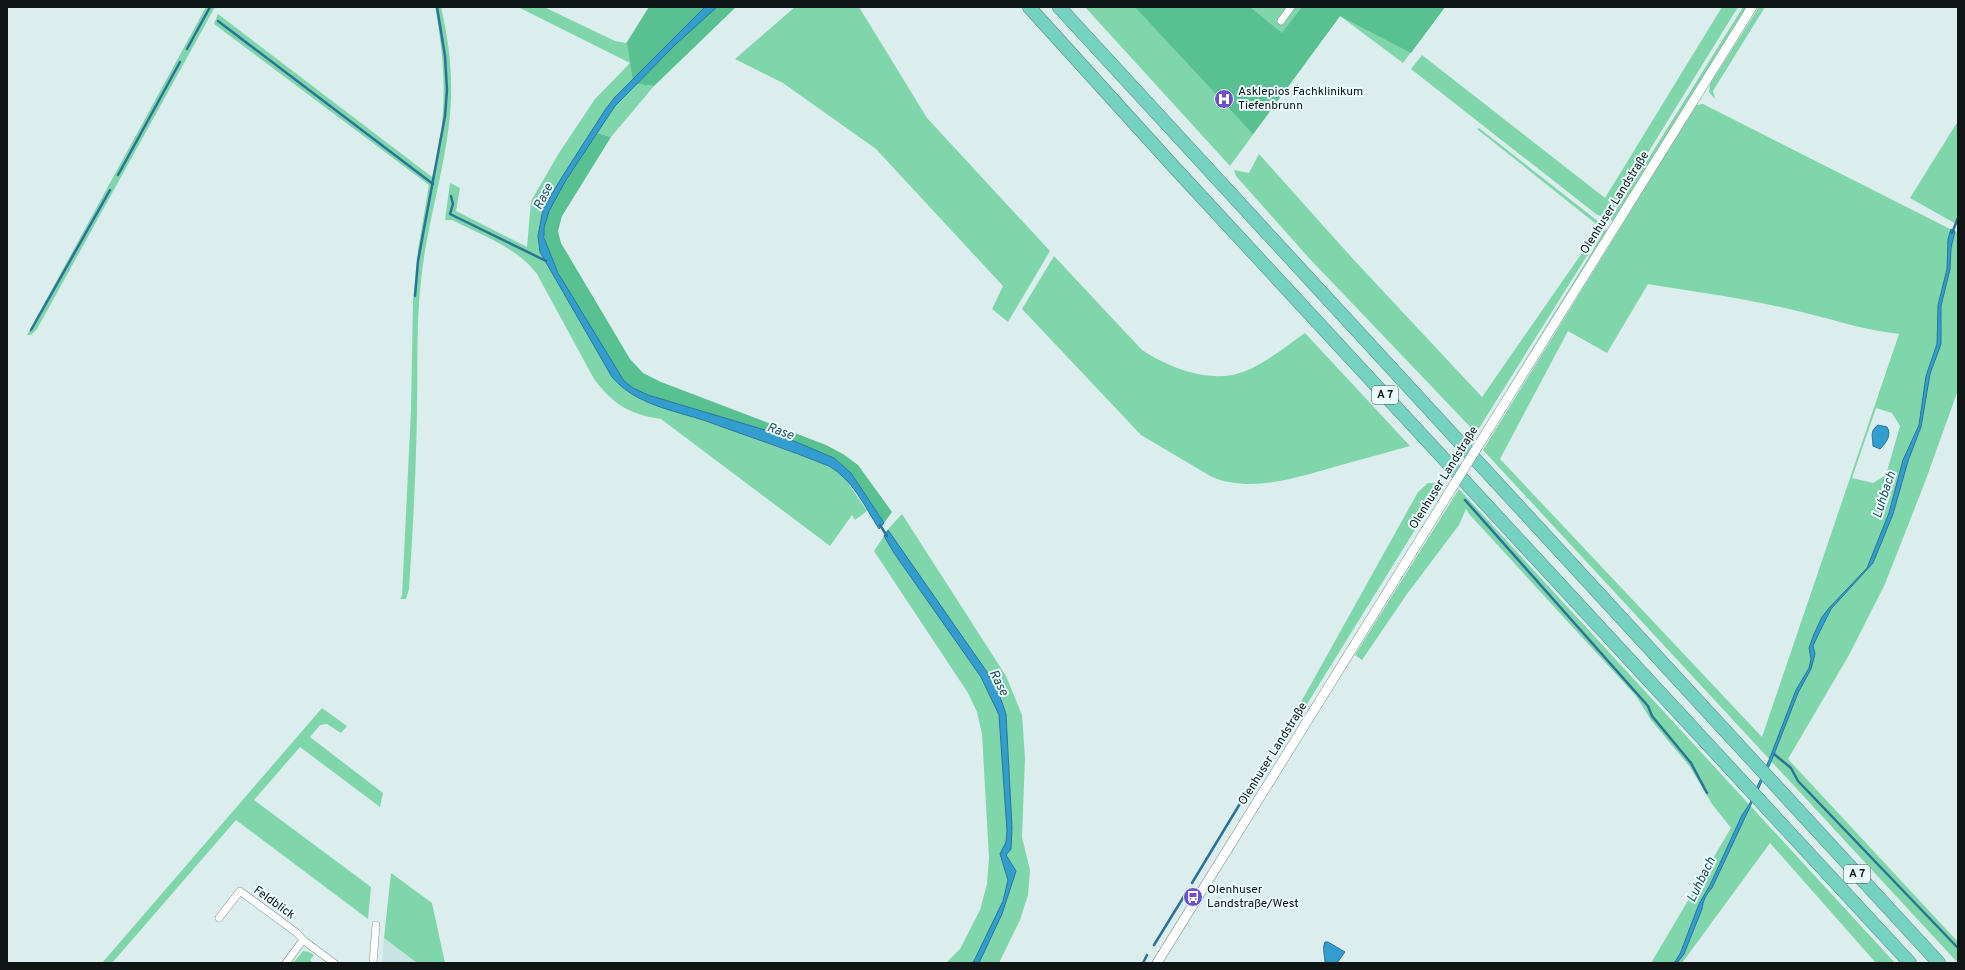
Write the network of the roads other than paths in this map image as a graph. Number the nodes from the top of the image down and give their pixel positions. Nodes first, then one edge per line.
1 (1029, 7) edge
2 (1059, 7) edge
3 (1291, 7) edge
4 (1752, 7) edge
5 (1281, 21) dead end
6 (219, 918) dead end
7 (376, 925) dead end
8 (303, 940) junction
9 (286, 963) edge
10 (334, 963) edge
11 (373, 963) edge
12 (1157, 963) edge
13 (1910, 963) edge
14 (1940, 963) edge

1 - 13 highway, A 7
2 - 14 highway, A 7
3 - 5 street
4 - 12 street, Olenhuser Landstraße, bridge
6 - 8 street, Feldblick
7 - 11 street
8 - 9 street
8 - 10 street

